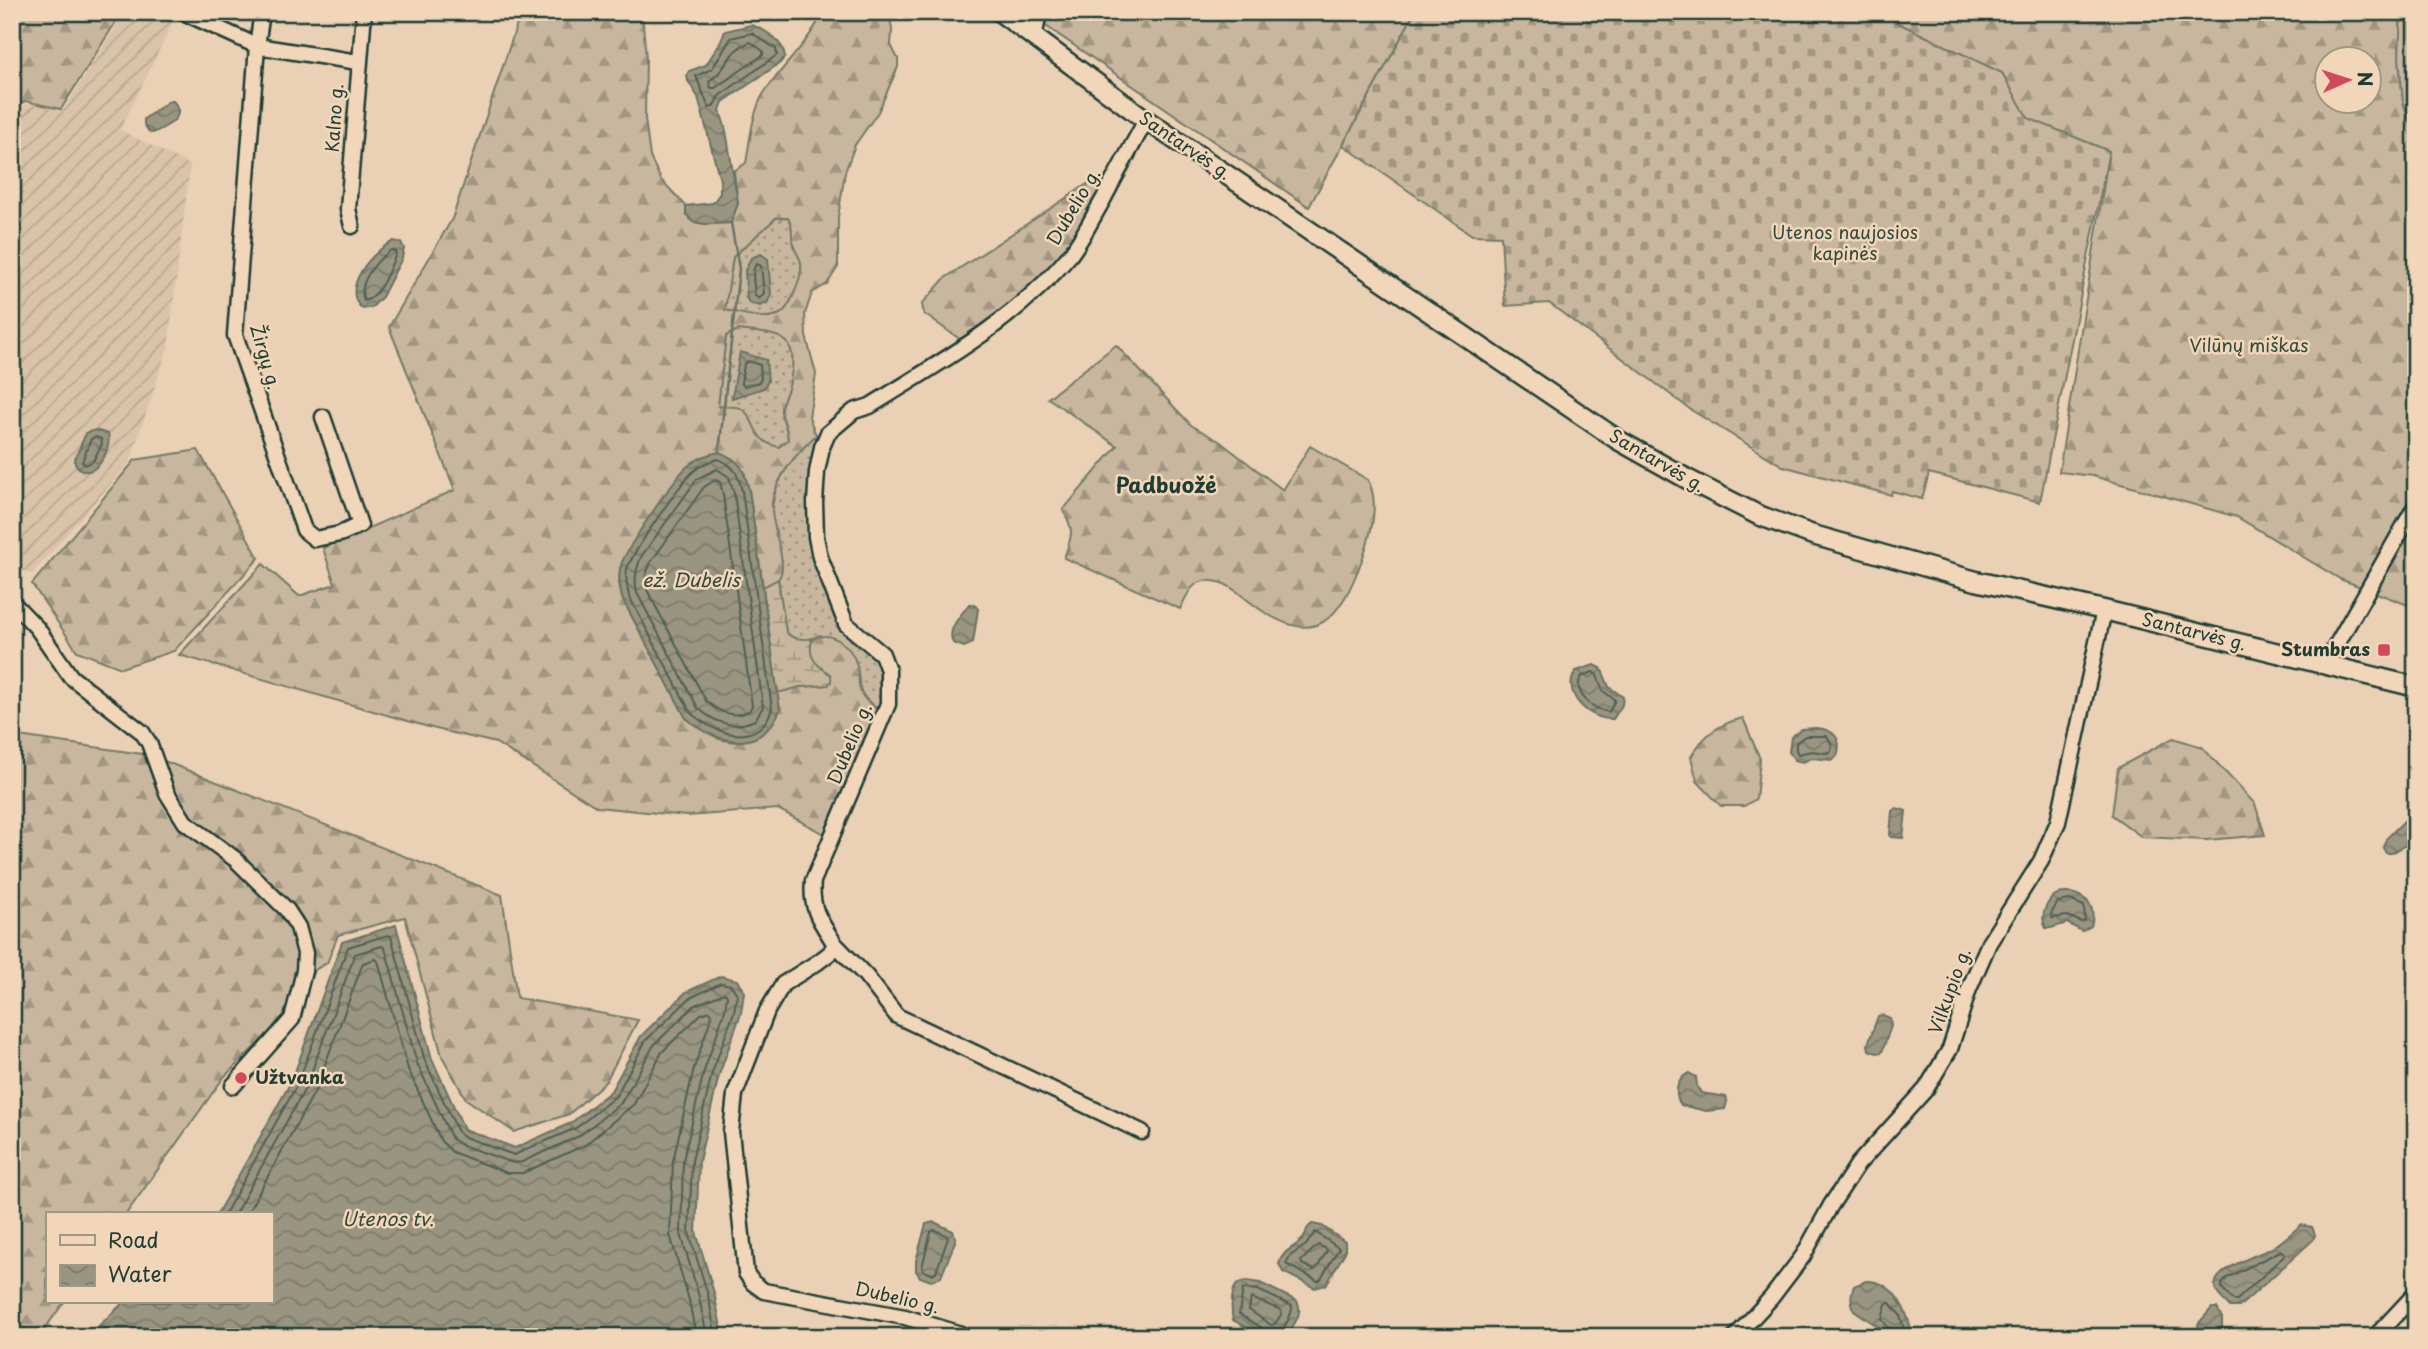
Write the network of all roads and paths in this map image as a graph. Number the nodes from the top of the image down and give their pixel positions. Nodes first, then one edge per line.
1 (183, 12) edge
2 (262, 12) edge
3 (364, 12) edge
4 (1000, 12) edge
5 (1039, 12) edge
6 (1034, 39) junction
7 (257, 46) junction
8 (358, 62) junction
9 (1146, 120) junction
10 (352, 226) dead end
11 (323, 416) dead end
12 (2416, 505) edge
13 (12, 602) edge
14 (2104, 610) junction
15 (2325, 665) junction
16 (2416, 687) edge
17 (835, 944) junction
18 (233, 1086) dead end
19 (1142, 1132) dead end
20 (2416, 1293) edge
21 (961, 1334) dead end
22 (1735, 1337) edge
23 (2375, 1337) edge

1 - 7 street
2 - 7 street, Žirgų g.
3 - 8 street, Kalno g.
4 - 6 main road, Santarvės g.
5 - 6 street
6 - 9 main road, Santarvės g.
7 - 8 street
7 - 11 street, Žirgų g.
8 - 10 street, Kalno g.
9 - 14 main road, Santarvės g.
9 - 17 street, Dubelio g.
12 - 15 street
13 - 18 street
14 - 15 main road, Santarvės g.
14 - 22 street, Vilkupio g.
15 - 16 main road, Santarvės g.
17 - 19 street
17 - 21 street, Dubelio g.
20 - 23 street

